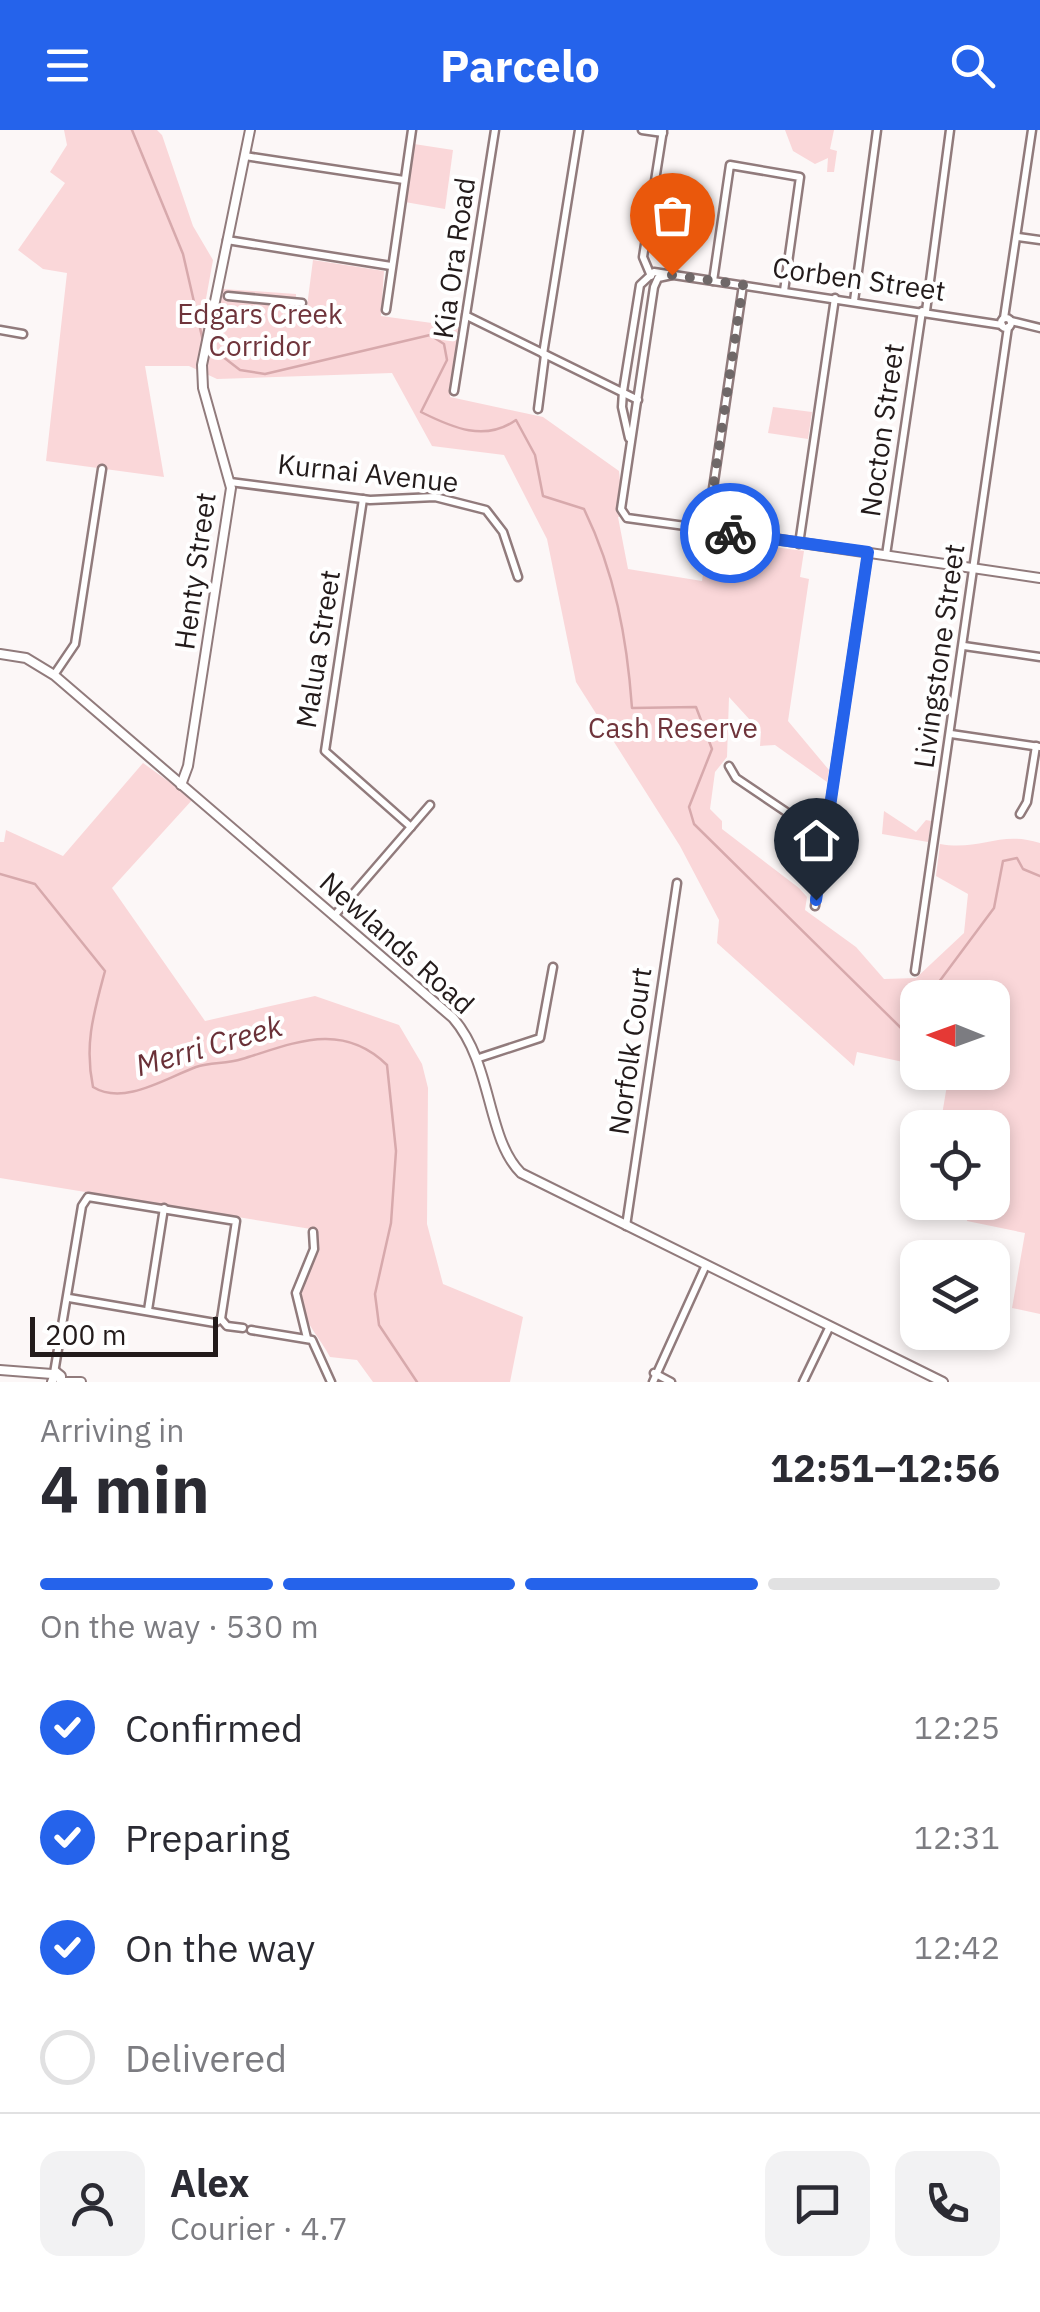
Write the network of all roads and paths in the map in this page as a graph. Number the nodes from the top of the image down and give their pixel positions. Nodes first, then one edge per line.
1 (250, 130) edge
2 (412, 130) edge
3 (495, 130) edge
4 (579, 130) edge
5 (642, 130) edge
6 (877, 130) edge
7 (950, 130) edge
8 (1032, 130) edge
9 (663, 132) edge
10 (244, 156) junction
11 (404, 180) junction
12 (1018, 237) junction
13 (227, 240) junction
14 (1040, 240) edge
15 (391, 266) junction
16 (650, 273) junction
17 (672, 275) junction
18 (713, 281) junction
19 (743, 285) junction
20 (639, 288) junction
21 (653, 288) junction
22 (784, 291) junction
23 (228, 296) dead end
24 (835, 298) junction
25 (854, 301) junction
26 (302, 303) dead end
27 (386, 310) dead end
28 (924, 311) junction
29 (467, 316) junction
30 (1006, 323) junction
31 (1040, 328) edge
32 (0, 330) edge
33 (23, 334) dead end
34 (544, 355) junction
35 (623, 391) junction
36 (454, 392) dead end
37 (638, 400) junction
38 (538, 408) dead end
39 (631, 444) junction
40 (102, 470) dead end
41 (230, 482) junction
42 (363, 499) junction
43 (707, 529) junction
44 (799, 544) junction
45 (868, 552) junction
46 (886, 555) junction
47 (976, 569) junction
48 (518, 577) dead end
49 (1040, 578) edge
50 (964, 646) junction
51 (0, 654) edge
52 (1040, 657) edge
53 (54, 675) junction
54 (950, 734) junction
55 (1038, 746) edge
56 (729, 766) dead end
57 (181, 785) junction
58 (430, 805) dead end
59 (1020, 814) dead end
60 (411, 827) junction
61 (824, 838) junction
62 (677, 883) dead end
63 (814, 906) dead end
64 (334, 916) junction
65 (552, 968) dead end
66 (915, 972) dead end
67 (479, 1058) junction
68 (164, 1208) junction
69 (626, 1226) junction
70 (313, 1232) dead end
71 (706, 1264) junction
72 (68, 1298) junction
73 (148, 1310) junction
74 (221, 1319) junction
75 (830, 1326) junction
76 (307, 1338) junction
77 (0, 1370) edge
78 (57, 1378) edge
79 (654, 1378) edge
80 (78, 1382) edge
81 (332, 1382) edge
82 (670, 1382) edge
83 (803, 1382) edge
84 (943, 1382) edge

1 - 10 street, Henty Street
2 - 11 street
3 - 29 street, Kia Ora Road
4 - 34 street
5 - 9 street
6 - 25 street
7 - 28 street, Nocton Street
8 - 12 street, Livingstone Street
9 - 16 street
10 - 11 street
10 - 13 street, Henty Street
11 - 15 street
12 - 14 street
12 - 30 street, Livingstone Street
13 - 15 street
13 - 41 street, Henty Street
15 - 27 street
16 - 17 street, Corben Street
16 - 20 street
16 - 21 street
17 - 18 street, Corben Street
17 - 21 street
18 - 19 street, Corben Street
18 - 22 street
19 - 22 street, Corben Street
19 - 43 street
20 - 21 street
20 - 35 street
21 - 37 street
22 - 24 street, Corben Street
23 - 26 street
24 - 25 street, Corben Street
24 - 44 street
25 - 28 street, Corben Street
28 - 30 street, Corben Street
28 - 46 street, Nocton Street
29 - 34 street
29 - 36 street, Kia Ora Road
30 - 31 street, Corben Street
30 - 47 street, Livingstone Street
32 - 33 street
34 - 35 street
34 - 38 street
35 - 37 street
35 - 39 street
37 - 39 street
39 - 43 street
40 - 53 street
41 - 42 street, Kurnai Avenue
41 - 57 street, Henty Street
42 - 48 street, Kurnai Avenue
42 - 60 street, Malua Street
43 - 44 street
44 - 45 street
45 - 46 street
45 - 61 street
46 - 47 street
47 - 49 street
47 - 50 street, Livingstone Street
50 - 52 street
50 - 54 street, Livingstone Street
51 - 53 street, Newlands Road
53 - 57 street, Newlands Road
54 - 55 street
54 - 66 street, Livingstone Street
55 - 59 street
56 - 61 street
57 - 64 street, Newlands Road
58 - 60 street
60 - 64 street
61 - 63 street
62 - 69 street, Norfolk Court
64 - 67 street, Newlands Road
65 - 67 street
67 - 69 street, Newlands Road
68 - 72 street
68 - 73 street
68 - 74 street
69 - 71 street, Newlands Road
70 - 76 street
71 - 75 street, Newlands Road
71 - 79 street
72 - 73 street
72 - 78 street
73 - 74 street
74 - 76 street
75 - 83 street
75 - 84 street, Newlands Road
76 - 81 street
77 - 78 street
78 - 80 street
79 - 82 street

